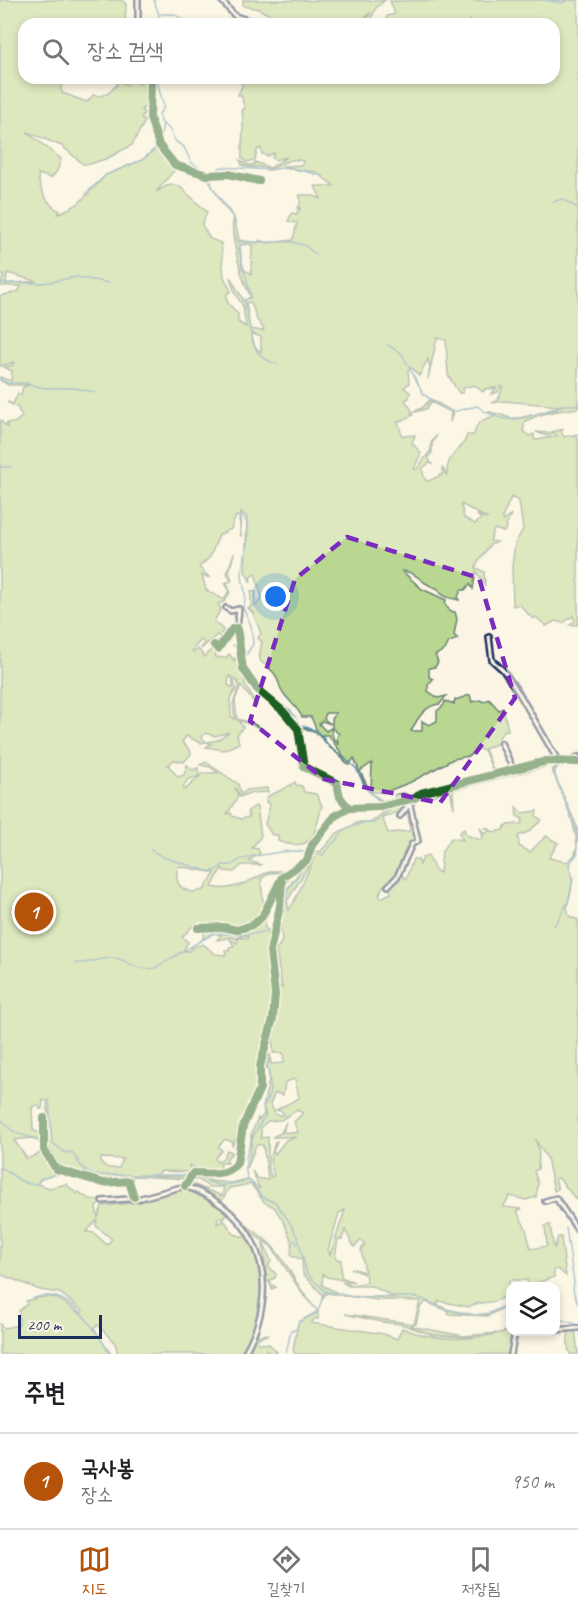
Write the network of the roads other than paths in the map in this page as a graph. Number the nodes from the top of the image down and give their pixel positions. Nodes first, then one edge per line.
1 (138, 0) edge
2 (221, 0) edge
3 (138, 18) edge
4 (241, 18) edge
5 (150, 84) edge
6 (259, 181) dead end
7 (226, 608) dead end
8 (237, 628) junction
9 (489, 637) dead end
10 (214, 645) dead end
11 (501, 743) dead end
12 (578, 757) edge
13 (557, 759) junction
14 (569, 762) junction
15 (578, 762) edge
16 (513, 769) junction
17 (415, 798) junction
18 (410, 805) junction
19 (349, 808) junction
20 (400, 816) dead end
21 (290, 871) junction
22 (388, 886) dead end
23 (198, 928) dead end
24 (44, 1118) dead end
25 (185, 1186) junction
26 (134, 1197) junction
27 (102, 1201) dead end
28 (545, 1201) dead end
29 (578, 1231) edge
30 (578, 1328) edge
31 (560, 1329) edge
32 (513, 1336) edge
33 (244, 1354) edge
34 (511, 1354) edge

1 - 3 street
2 - 4 street
5 - 6 street
7 - 8 street
8 - 10 street
8 - 19 street
9 - 13 street
11 - 16 street
12 - 14 street
13 - 14 street
13 - 16 street
14 - 15 street
16 - 17 street
17 - 18 street
17 - 19 street
18 - 20 street
18 - 22 street
19 - 21 street
21 - 23 street
21 - 25 street
24 - 26 street
25 - 26 street
25 - 33 street
26 - 27 street
28 - 29 street
30 - 31 street
32 - 34 street

